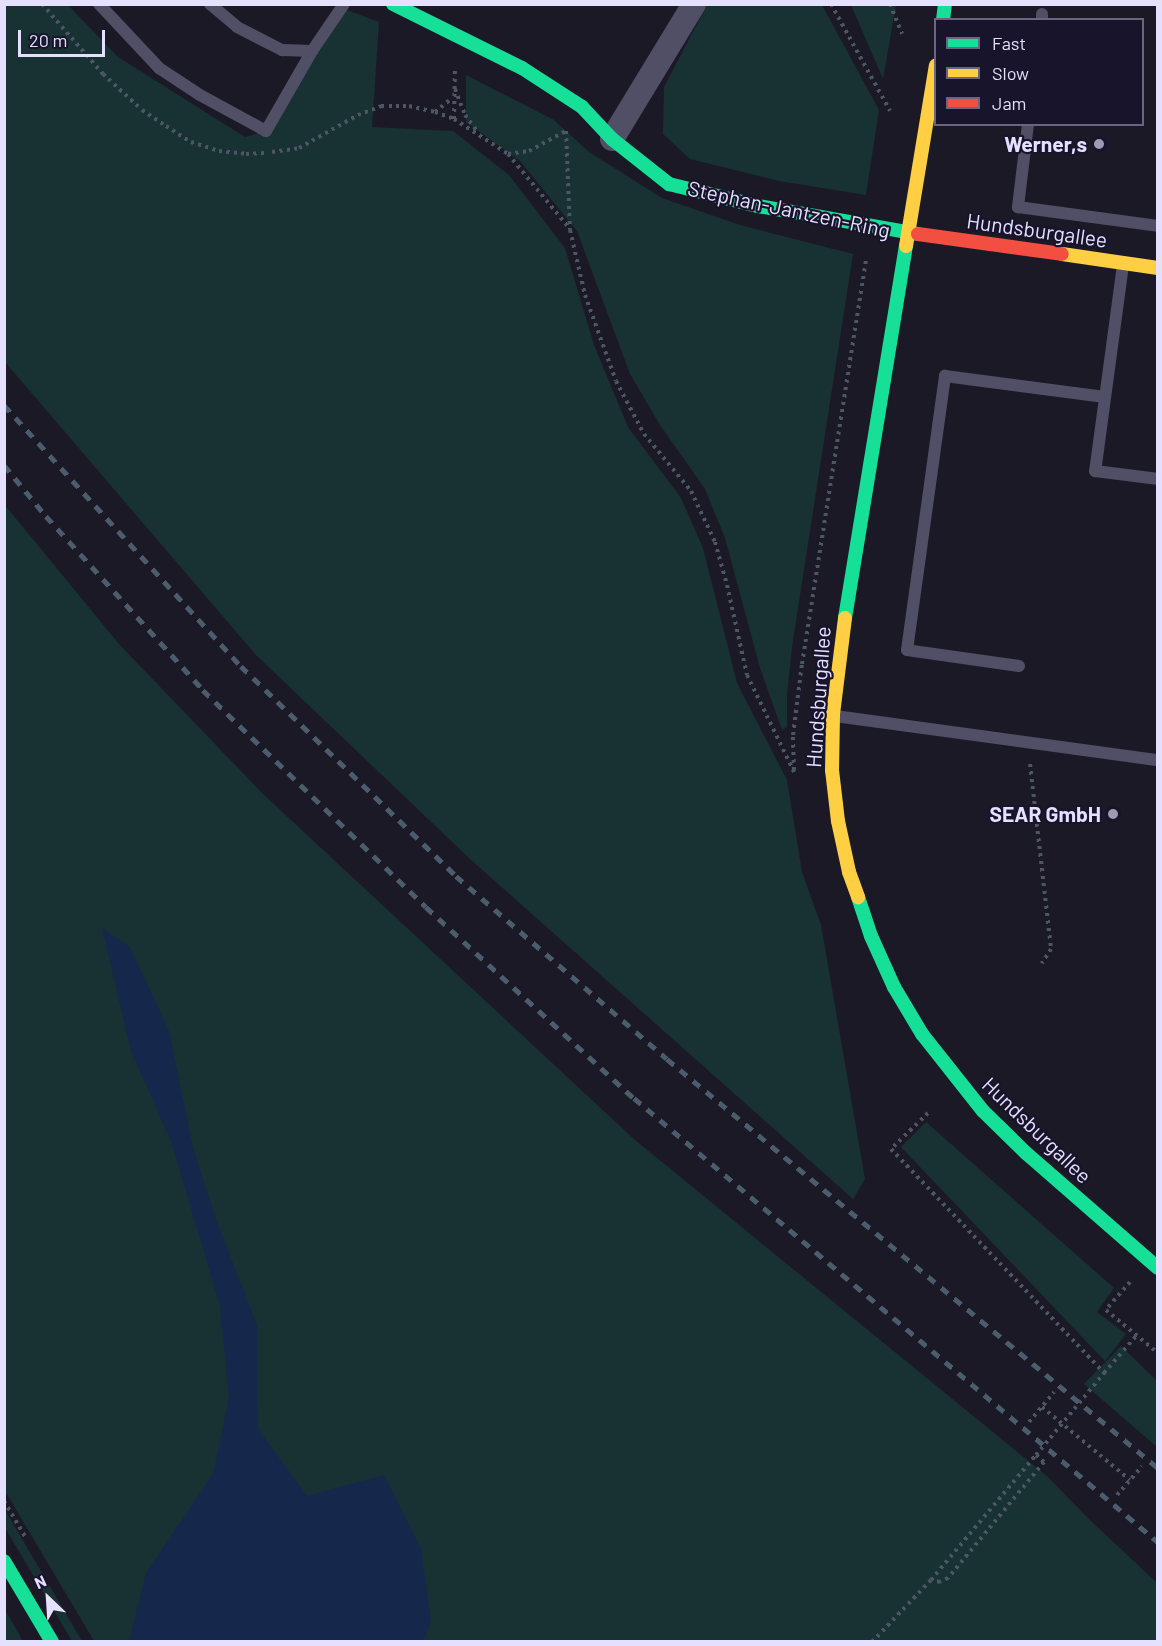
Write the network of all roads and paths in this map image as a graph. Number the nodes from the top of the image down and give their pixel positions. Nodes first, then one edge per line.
1 (42, 4) edge
2 (99, 4) edge
3 (210, 4) edge
4 (344, 4) edge
5 (393, 4) edge
6 (694, 4) edge
7 (831, 4) edge
8 (890, 4) edge
9 (902, 34) dead end
10 (458, 38) junction
11 (312, 51) junction
12 (934, 78) edge
13 (454, 85) junction
14 (453, 98) junction
15 (890, 111) dead end
16 (435, 112) junction
17 (454, 119) junction
18 (1028, 126) edge
19 (480, 135) junction
20 (612, 139) junction
21 (508, 154) junction
22 (1158, 226) edge
23 (871, 227) junction
24 (570, 230) junction
25 (910, 233) junction
26 (1123, 263) junction
27 (1158, 268) edge
28 (1105, 397) junction
29 (1158, 479) edge
30 (1019, 666) dead end
31 (833, 715) junction
32 (1028, 742) junction
33 (1158, 760) edge
34 (1042, 963) dead end
35 (928, 1113) dead end
36 (1158, 1268) edge
37 (1131, 1281) dead end
38 (1135, 1337) junction
39 (1158, 1353) edge
40 (1104, 1373) junction
41 (1054, 1392) dead end
42 (1042, 1407) junction
43 (1029, 1422) dead end
44 (1062, 1424) junction
45 (1036, 1455) junction
46 (1142, 1466) dead end
47 (1130, 1480) junction
48 (1117, 1495) dead end
49 (4, 1561) edge
50 (931, 1580) junction
51 (52, 1641) edge
52 (872, 1641) edge

1 - 16 path
2 - 11 lane
3 - 11 lane
4 - 11 lane
5 - 10 main road, Stephan-Jantzen-Ring
6 - 20 street
7 - 15 path
8 - 9 path
10 - 13 path
10 - 20 main road, Stephan-Jantzen-Ring
12 - 25 main road, Hundsburgallee
13 - 14 path
13 - 19 path
14 - 16 path
14 - 17 path
16 - 17 path
17 - 19 path
18 - 22 lane
19 - 21 path
20 - 23 main road, Stephan-Jantzen-Ring
21 - 24 path
21 - 24 path
23 - 24 path
23 - 25 main road, Stephan-Jantzen-Ring
25 - 26 main road, Hundsburgallee
25 - 31 main road, Hundsburgallee
26 - 27 main road, Hundsburgallee
26 - 28 lane
28 - 29 lane
28 - 30 lane
31 - 32 lane
31 - 36 main road, Hundsburgallee
32 - 33 lane
32 - 34 path
35 - 40 path
37 - 38 path
38 - 39 path
38 - 40 path
40 - 44 path, bridge
41 - 42 path
42 - 43 path
42 - 44 path
44 - 45 path, bridge
44 - 47 path
45 - 50 path
45 - 50 path
46 - 47 path
47 - 48 path
49 - 51 main road
50 - 52 path

